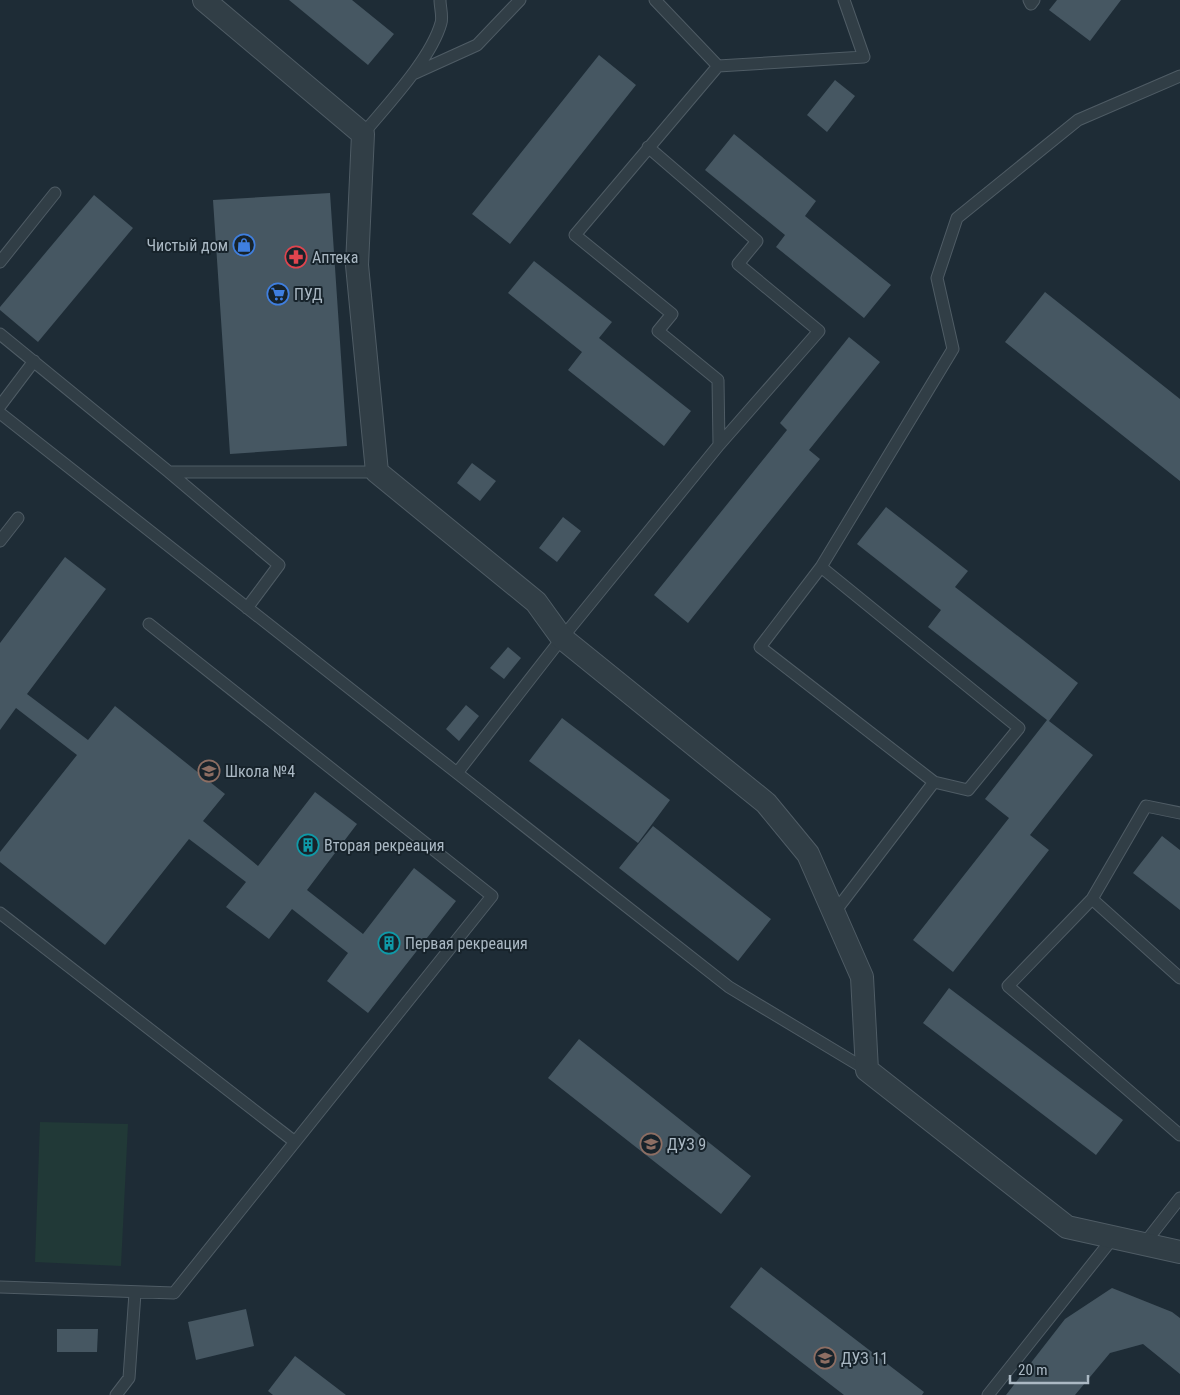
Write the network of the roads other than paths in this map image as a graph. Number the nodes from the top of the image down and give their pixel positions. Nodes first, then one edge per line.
1 (204, 0) edge
2 (440, 0) edge
3 (520, 0) edge
4 (655, 0) edge
5 (844, 0) edge
6 (1029, 0) edge
7 (1034, 0) edge
8 (718, 66) junction
9 (413, 74) junction
10 (1180, 76) edge
11 (363, 134) junction
12 (648, 147) junction
13 (55, 193) dead end
14 (0, 262) edge
15 (0, 334) edge
16 (34, 361) junction
17 (0, 406) edge
18 (0, 413) edge
19 (719, 445) junction
20 (169, 472) junction
21 (377, 472) junction
22 (18, 518) dead end
23 (0, 541) edge
24 (821, 568) junction
25 (247, 608) junction
26 (149, 624) dead end
27 (562, 638) junction
28 (457, 773) junction
29 (934, 782) junction
30 (1180, 812) edge
31 (1092, 899) junction
32 (0, 913) edge
33 (834, 913) junction
34 (1180, 978) edge
35 (867, 1070) junction
36 (1180, 1135) edge
37 (295, 1142) junction
38 (1180, 1198) edge
39 (1113, 1238) junction
40 (1144, 1244) junction
41 (1180, 1252) edge
42 (0, 1288) edge
43 (134, 1293) junction
44 (116, 1395) edge
45 (988, 1395) edge

1 - 11 street
2 - 9 lane
3 - 9 lane
4 - 8 lane
5 - 8 lane
6 - 7 lane
8 - 12 lane
9 - 11 lane
10 - 24 lane
11 - 21 street
12 - 19 lane
12 - 19 lane
13 - 14 lane
15 - 16 lane
16 - 17 lane
16 - 20 lane
18 - 25 lane
19 - 27 lane
20 - 21 lane
20 - 25 lane
21 - 27 street
22 - 23 lane
24 - 29 lane
24 - 29 lane
25 - 28 lane
26 - 37 lane
27 - 28 lane
27 - 33 street
28 - 35 lane
29 - 33 lane
30 - 31 lane
31 - 34 lane
31 - 36 lane
32 - 37 lane
33 - 35 street
35 - 39 street
37 - 43 lane
38 - 40 lane
39 - 40 street
39 - 45 lane
40 - 41 street
42 - 43 lane
43 - 44 lane

